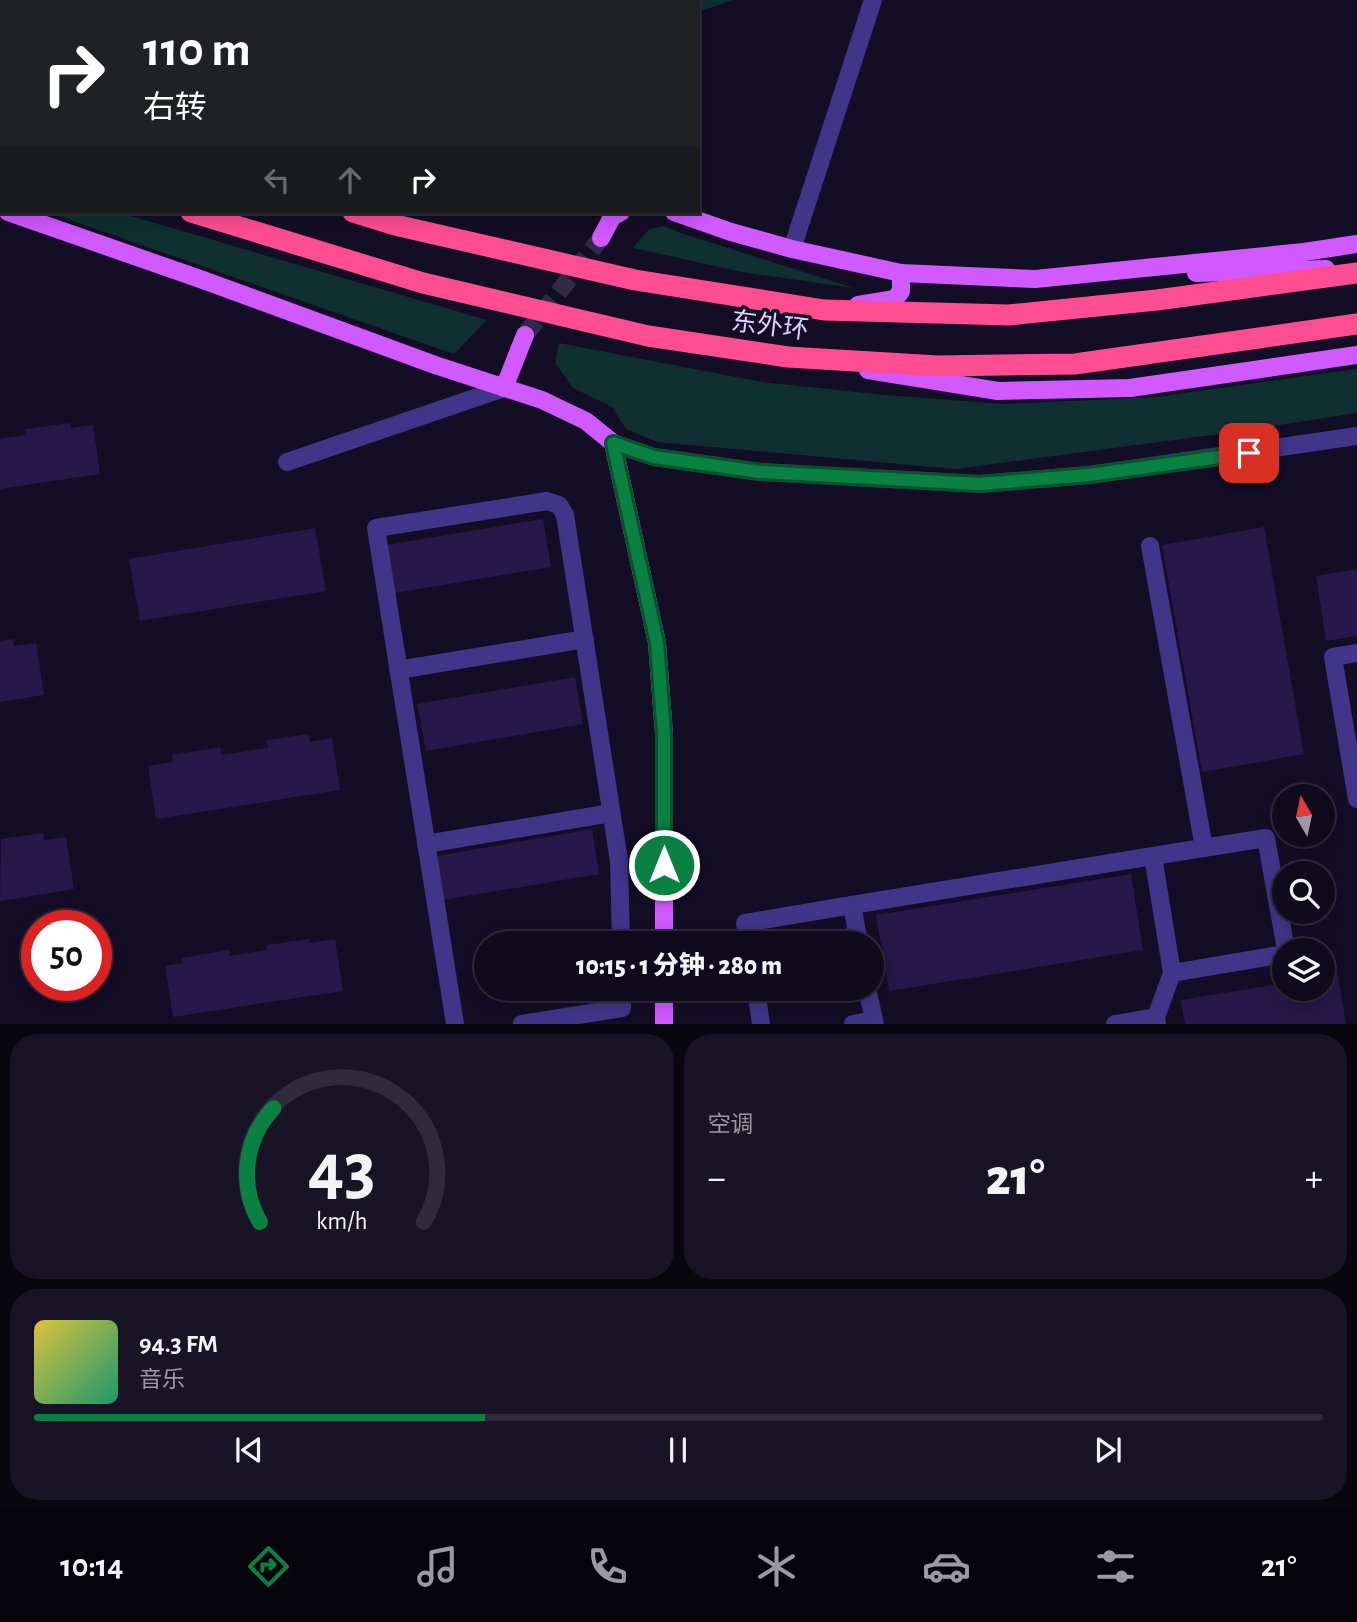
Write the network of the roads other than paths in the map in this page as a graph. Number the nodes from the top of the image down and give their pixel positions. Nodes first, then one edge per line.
1 (873, 0) edge
2 (14, 214) edge
3 (198, 214) edge
4 (359, 214) edge
5 (617, 214) edge
6 (680, 214) edge
7 (601, 238) tunnel mouth
8 (1357, 244) edge
9 (792, 249) junction
10 (1357, 270) edge
11 (901, 273) junction
12 (1035, 279) junction
13 (824, 310) junction
14 (1357, 324) edge
15 (525, 335) tunnel mouth
16 (1357, 355) edge
17 (788, 357) junction
18 (503, 388) junction
19 (1357, 436) edge
20 (613, 443) junction
21 (287, 462) dead end
22 (1150, 546) dead end
23 (584, 639) junction
24 (1357, 653) edge
25 (398, 670) junction
26 (1357, 799) edge
27 (611, 813) junction
28 (426, 844) junction
29 (1204, 848) junction
30 (1153, 856) junction
31 (852, 905) junction
32 (621, 931) edge
33 (664, 931) edge
34 (746, 931) edge
35 (857, 931) edge
36 (1283, 938) edge
37 (1272, 955) edge
38 (1172, 974) junction
39 (622, 1001) edge
40 (664, 1001) edge
41 (758, 1001) edge
42 (870, 1001) edge
43 (1156, 1020) edge
44 (874, 1022) edge
45 (455, 1024) edge
46 (522, 1024) edge
47 (664, 1024) edge
48 (761, 1024) edge
49 (853, 1024) edge
50 (1115, 1024) edge

1 - 9 street
2 - 18 main road
3 - 17 highway, 东外环
4 - 13 highway, 东外环
5 - 7 main road
6 - 9 main road
8 - 12 main road
9 - 11 main road
10 - 12 main road
10 - 13 highway, 东外环
11 - 12 main road
11 - 13 main road
14 - 17 highway, 东外环
15 - 18 main road
16 - 17 main road
18 - 20 main road
18 - 21 street
19 - 20 street
20 - 33 main road
22 - 29 street
23 - 25 street
23 - 25 street
23 - 27 street
24 - 26 street
25 - 28 street
27 - 28 street
27 - 32 street
28 - 45 street
29 - 30 street
29 - 36 street
30 - 31 street
30 - 38 street
31 - 34 street
31 - 35 street
37 - 38 street
38 - 43 street
39 - 46 street
40 - 47 main road
41 - 48 street
42 - 44 street
43 - 50 street
44 - 49 street

